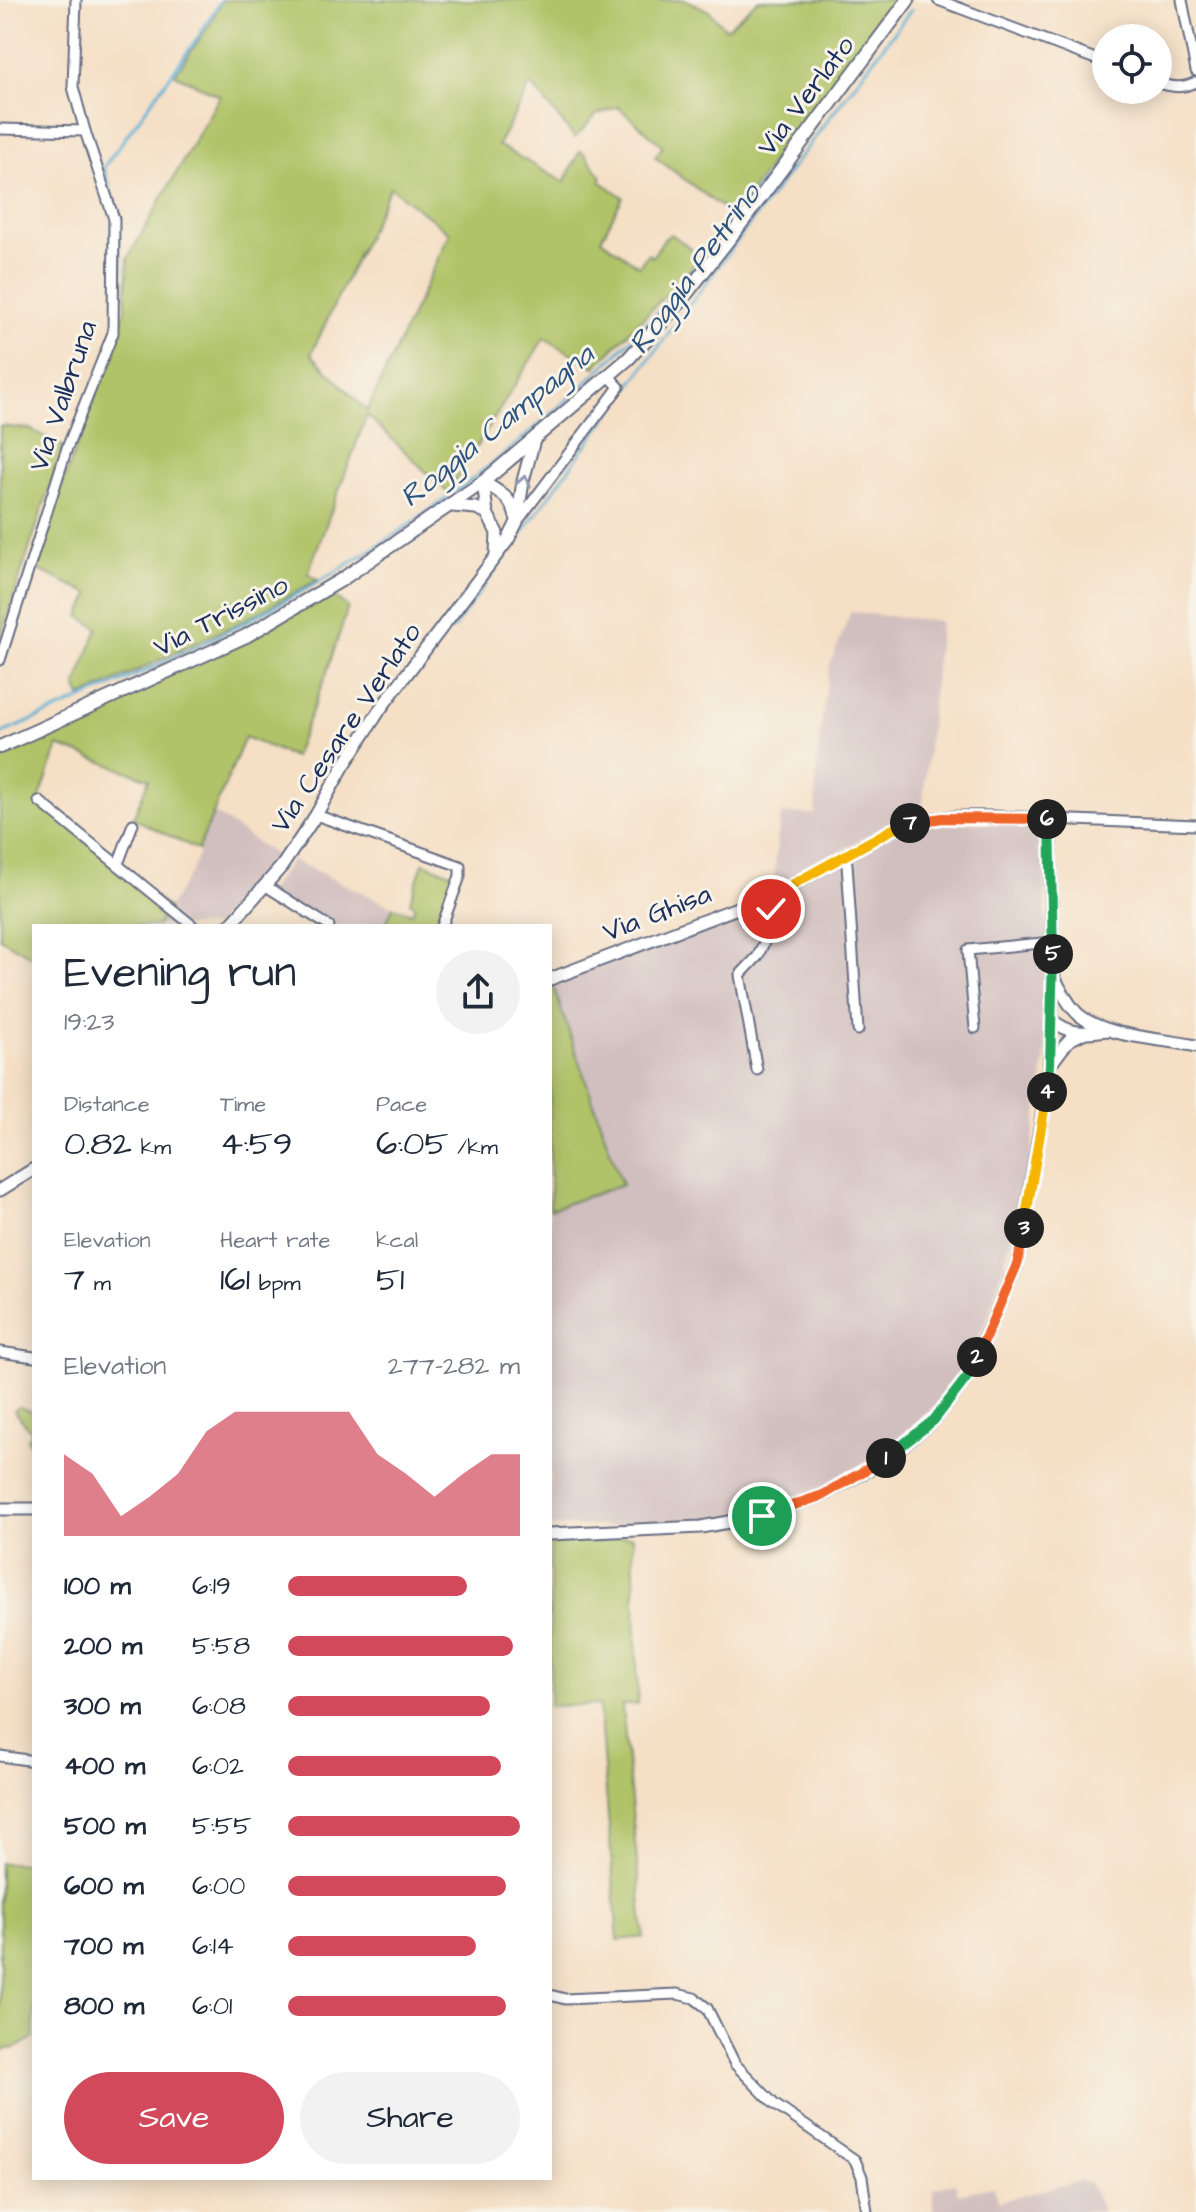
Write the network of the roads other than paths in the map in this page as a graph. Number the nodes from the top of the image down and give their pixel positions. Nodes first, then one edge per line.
1 (76, 0) edge
2 (908, 0) edge
3 (938, 0) edge
4 (1182, 0) edge
5 (1092, 58) edge
6 (1196, 71) edge
7 (1196, 82) edge
8 (1172, 88) edge
9 (0, 129) edge
10 (85, 131) junction
11 (609, 376) junction
12 (534, 440) junction
13 (483, 482) junction
14 (452, 506) junction
15 (487, 513) junction
16 (517, 522) junction
17 (495, 557) junction
18 (0, 660) edge
19 (0, 747) edge
20 (39, 801) dead end
21 (316, 815) junction
22 (1050, 819) junction
23 (133, 824) dead end
24 (1196, 825) edge
25 (843, 857) junction
26 (118, 864) junction
27 (266, 886) junction
28 (772, 895) junction
29 (191, 924) edge
30 (231, 924) edge
31 (326, 924) edge
32 (443, 924) edge
33 (1053, 942) junction
34 (1053, 976) junction
35 (552, 978) edge
36 (1080, 1015) junction
37 (1052, 1020) junction
38 (975, 1028) dead end
39 (858, 1030) dead end
40 (1109, 1030) junction
41 (1083, 1033) junction
42 (1196, 1046) edge
43 (1050, 1065) junction
44 (757, 1070) dead end
45 (32, 1170) edge
46 (0, 1190) edge
47 (0, 1352) edge
48 (32, 1357) edge
49 (0, 1509) edge
50 (32, 1509) edge
51 (552, 1534) edge
52 (0, 1756) edge
53 (32, 1761) edge
54 (552, 1996) edge
55 (867, 2212) edge

1 - 10 street, Via Valbruna
2 - 11 main road, Via Verlato
3 - 5 street
4 - 6 street
7 - 8 street
9 - 10 street
10 - 18 street, Via Valbruna
11 - 12 main road
11 - 16 street, Via Cesare Verlato
12 - 13 main road
16 -> 12 street, Via Cesare Verlato
13 - 14 main road
13 - 15 street
13 - 16 street
14 - 15 street
14 - 19 main road, Via Trissino
15 - 17 street
16 - 17 street, Via Cesare Verlato
17 - 21 street, Via Cesare Verlato
20 - 26 street
21 - 27 street, Via Cesare Verlato
21 - 32 street
22 - 24 street, Via Ghisa
22 - 25 street, Via Ghisa
22 - 33 street
23 - 26 street
25 - 28 street, Via Ghisa
25 - 39 street
26 - 29 street
27 - 30 street, Via Cesare Verlato
27 - 31 street
28 - 35 street, Via Ghisa
28 - 44 street
33 - 34 street
33 - 38 street
34 - 36 street
34 - 37 street
36 - 37 street
36 - 40 street
37 - 41 street
37 - 43 street
40 - 41 street
40 - 42 street
41 - 43 street
43 - 51 street
45 - 46 street
47 - 48 street
49 - 50 street
52 - 53 street
54 - 55 street

